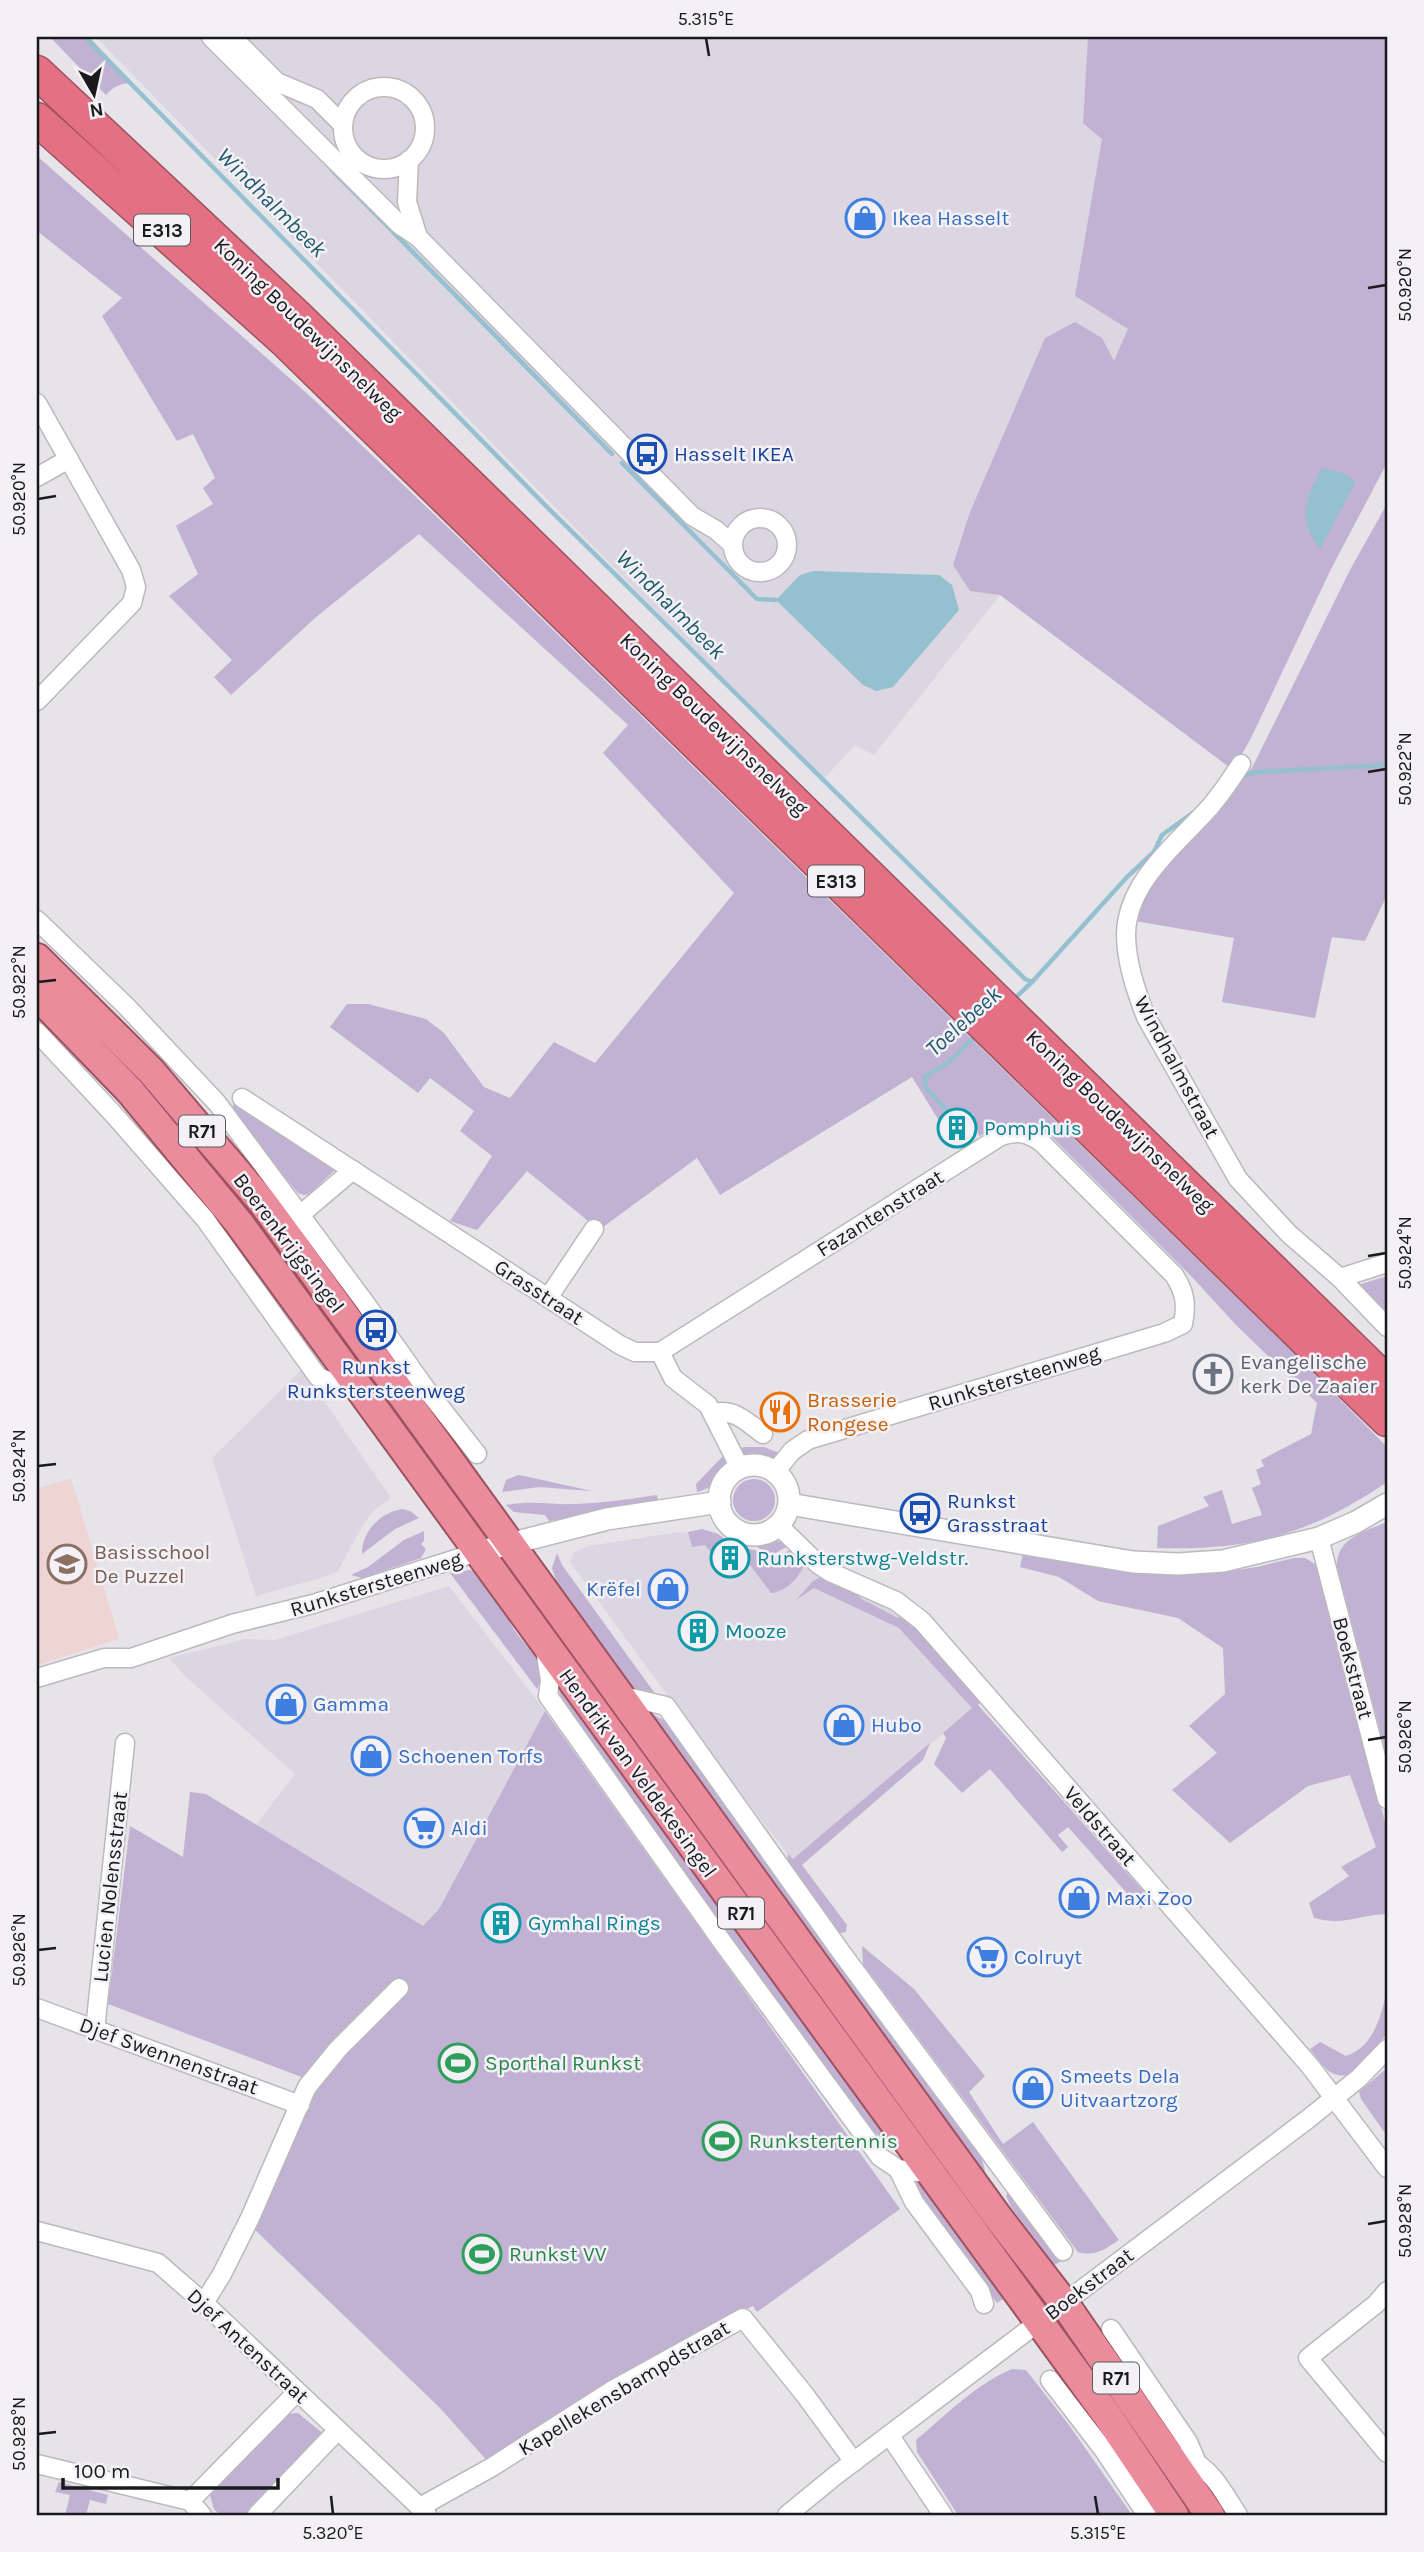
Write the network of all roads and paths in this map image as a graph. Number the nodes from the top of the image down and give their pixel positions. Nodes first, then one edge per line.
1 (211, 37) edge
2 (232, 37) edge
3 (37, 49) edge
4 (37, 72) edge
5 (357, 97) junction
6 (317, 99) junction
7 (37, 119) edge
8 (343, 125) junction
9 (111, 143) junction
10 (409, 160) junction
11 (381, 169) junction
12 (407, 202) junction
13 (418, 237) junction
14 (37, 403) edge
15 (69, 459) junction
16 (37, 477) edge
17 (692, 516) junction
18 (741, 526) junction
19 (733, 545) junction
20 (37, 701) edge
21 (1241, 764) dead end
22 (37, 920) edge
23 (37, 958) edge
24 (37, 995) edge
25 (37, 1032) edge
26 (242, 1098) dead end
27 (353, 1170) junction
28 (300, 1215) junction
29 (594, 1229) dead end
30 (1387, 1263) edge
31 (1339, 1278) junction
32 (548, 1298) junction
33 (1183, 1324) joint
34 (1387, 1327) edge
35 (660, 1352) junction
36 (1387, 1382) edge
37 (423, 1385) junction
38 (363, 1394) junction
39 (713, 1413) junction
40 (1387, 1420) edge
41 (763, 1434) dead end
42 (440, 1448) junction
43 (477, 1454) dead end
44 (740, 1468) junction
45 (775, 1472) junction
46 (720, 1502) junction
47 (789, 1504) junction
48 (1387, 1505) edge
49 (778, 1525) junction
50 (1319, 1538) junction
51 (508, 1543) junction
52 (478, 1552) junction
53 (544, 1644) junction
54 (37, 1678) edge
55 (619, 1695) junction
56 (125, 1743) dead end
57 (1387, 1799) edge
58 (399, 1988) dead end
59 (37, 2008) edge
60 (95, 2030) junction
61 (1387, 2049) edge
62 (1335, 2098) junction
63 (300, 2105) junction
64 (998, 2163) junction
65 (1387, 2168) edge
66 (898, 2169) junction
67 (932, 2174) junction
68 (997, 2216) junction
69 (37, 2231) edge
70 (1063, 2251) dead end
71 (1387, 2291) edge
72 (204, 2303) junction
73 (1064, 2303) junction
74 (984, 2304) dead end
75 (1039, 2322) junction
76 (1111, 2329) dead end
77 (1050, 2380) dead end
78 (297, 2392) junction
79 (1107, 2415) junction
80 (338, 2430) junction
81 (890, 2436) junction
82 (1103, 2449) junction
83 (1168, 2453) junction
84 (1387, 2453) edge
85 (854, 2462) junction
86 (1197, 2463) junction
87 (37, 2465) edge
88 (190, 2501) junction
89 (424, 2511) edge
90 (202, 2515) edge
91 (257, 2515) edge
92 (787, 2515) edge
93 (943, 2515) edge
94 (1147, 2515) edge
95 (1174, 2515) edge
96 (1210, 2515) edge
97 (1238, 2515) edge

1 - 13 street
2 - 6 street
3 - 9 highway
4 - 9 highway, Koning Boudewijnsnelweg / E313
5 - 6 street
5 - 8 street
5 - 10 street
6 - 8 street
7 - 40 highway, Koning Boudewijnsnelweg / E313
8 - 11 street
9 - 36 highway, Koning Boudewijnsnelweg / E313
10 - 11 street
10 - 12 street
11 - 12 street
12 - 13 street
13 - 17 street
14 - 15 street
15 - 16 street
15 - 20 street
17 - 18 street
17 - 19 street
18 - 19 street
18 - 19 street
21 - 31 street, Windhalmstraat
22 - 28 street, Boerenkrijgsingel
23 - 42 highway, Boerenkrijgsingel / R71
24 - 38 highway, Boerenkrijgsingel / R71
25 - 38 street
26 - 27 street, Grasstraat
27 - 28 street
27 - 32 street, Grasstraat
28 - 37 street, Boerenkrijgsingel
29 - 32 street
30 - 31 street
31 - 34 street, Windhalmstraat
32 - 35 street, Grasstraat
33 - 35 street, Fazantenstraat
33 - 45 street, Runkstersteenweg
35 - 39 street
37 - 42 street, Boerenkrijgsingel
37 - 43 street, Boerenkrijgsingel
38 - 52 highway, Boerenkrijgsingel / R71
39 - 41 street
39 - 44 street
42 - 51 highway, Boerenkrijgsingel / R71
44 - 45 street
44 - 46 street
45 - 47 street
46 - 49 street
46 - 51 street, Runkstersteenweg
47 - 49 street
47 - 50 street
48 - 50 street
49 - 62 street, Veldstraat
50 - 57 street, Boekstraat
51 - 52 street, Runkstersteenweg
51 - 55 highway, Hendrik van Veldekesingel / R71
52 - 53 highway, Hendrik van Veldekesingel / R71
52 - 54 street, Runkstersteenweg
53 - 66 street, Hendrik van Veldekesingel
53 - 67 highway, Hendrik van Veldekesingel / R71
55 - 64 street, Hendrik van Veldekesingel
55 - 68 highway, Hendrik van Veldekesingel / R71
56 - 60 street, Lucien Nolensstraat
58 - 63 street
59 - 60 street, Djef Swennenstraat
60 - 63 street, Djef Swennenstraat
61 - 62 street, Boekstraat
62 - 65 street, Veldstraat
62 - 73 street, Boekstraat
63 - 72 street
64 - 68 street
64 - 70 street, Hendrik van Veldekesingel
66 - 67 street
66 - 74 street, Hendrik van Veldekesingel
67 - 75 highway, Hendrik van Veldekesingel / R71
68 - 73 highway, Hendrik van Veldekesingel / R71
69 - 72 street, Djef Antenstraat
71 - 84 street
72 - 78 street, Djef Antenstraat
73 - 75 street, Boekstraat
73 - 83 highway, Hendrik van Veldekesingel / R71
75 - 79 highway, Hendrik van Veldekesingel / R71
75 - 81 street, Boekstraat
76 - 86 street
77 - 82 street
78 - 80 street, Djef Antenstraat
78 - 88 street
79 - 82 street
79 - 95 highway, Hendrik van Veldekesingel / R71
80 - 89 street, Djef Antenstraat
80 - 91 street
81 - 85 street, Boekstraat
81 - 93 street
82 - 94 street
83 - 86 street
83 - 96 highway, Hendrik van Veldekesingel / R71
85 - 89 street, Kapellekensbampdstraat
85 - 92 street, Boekstraat
86 - 97 street
87 - 88 street
88 - 90 street

